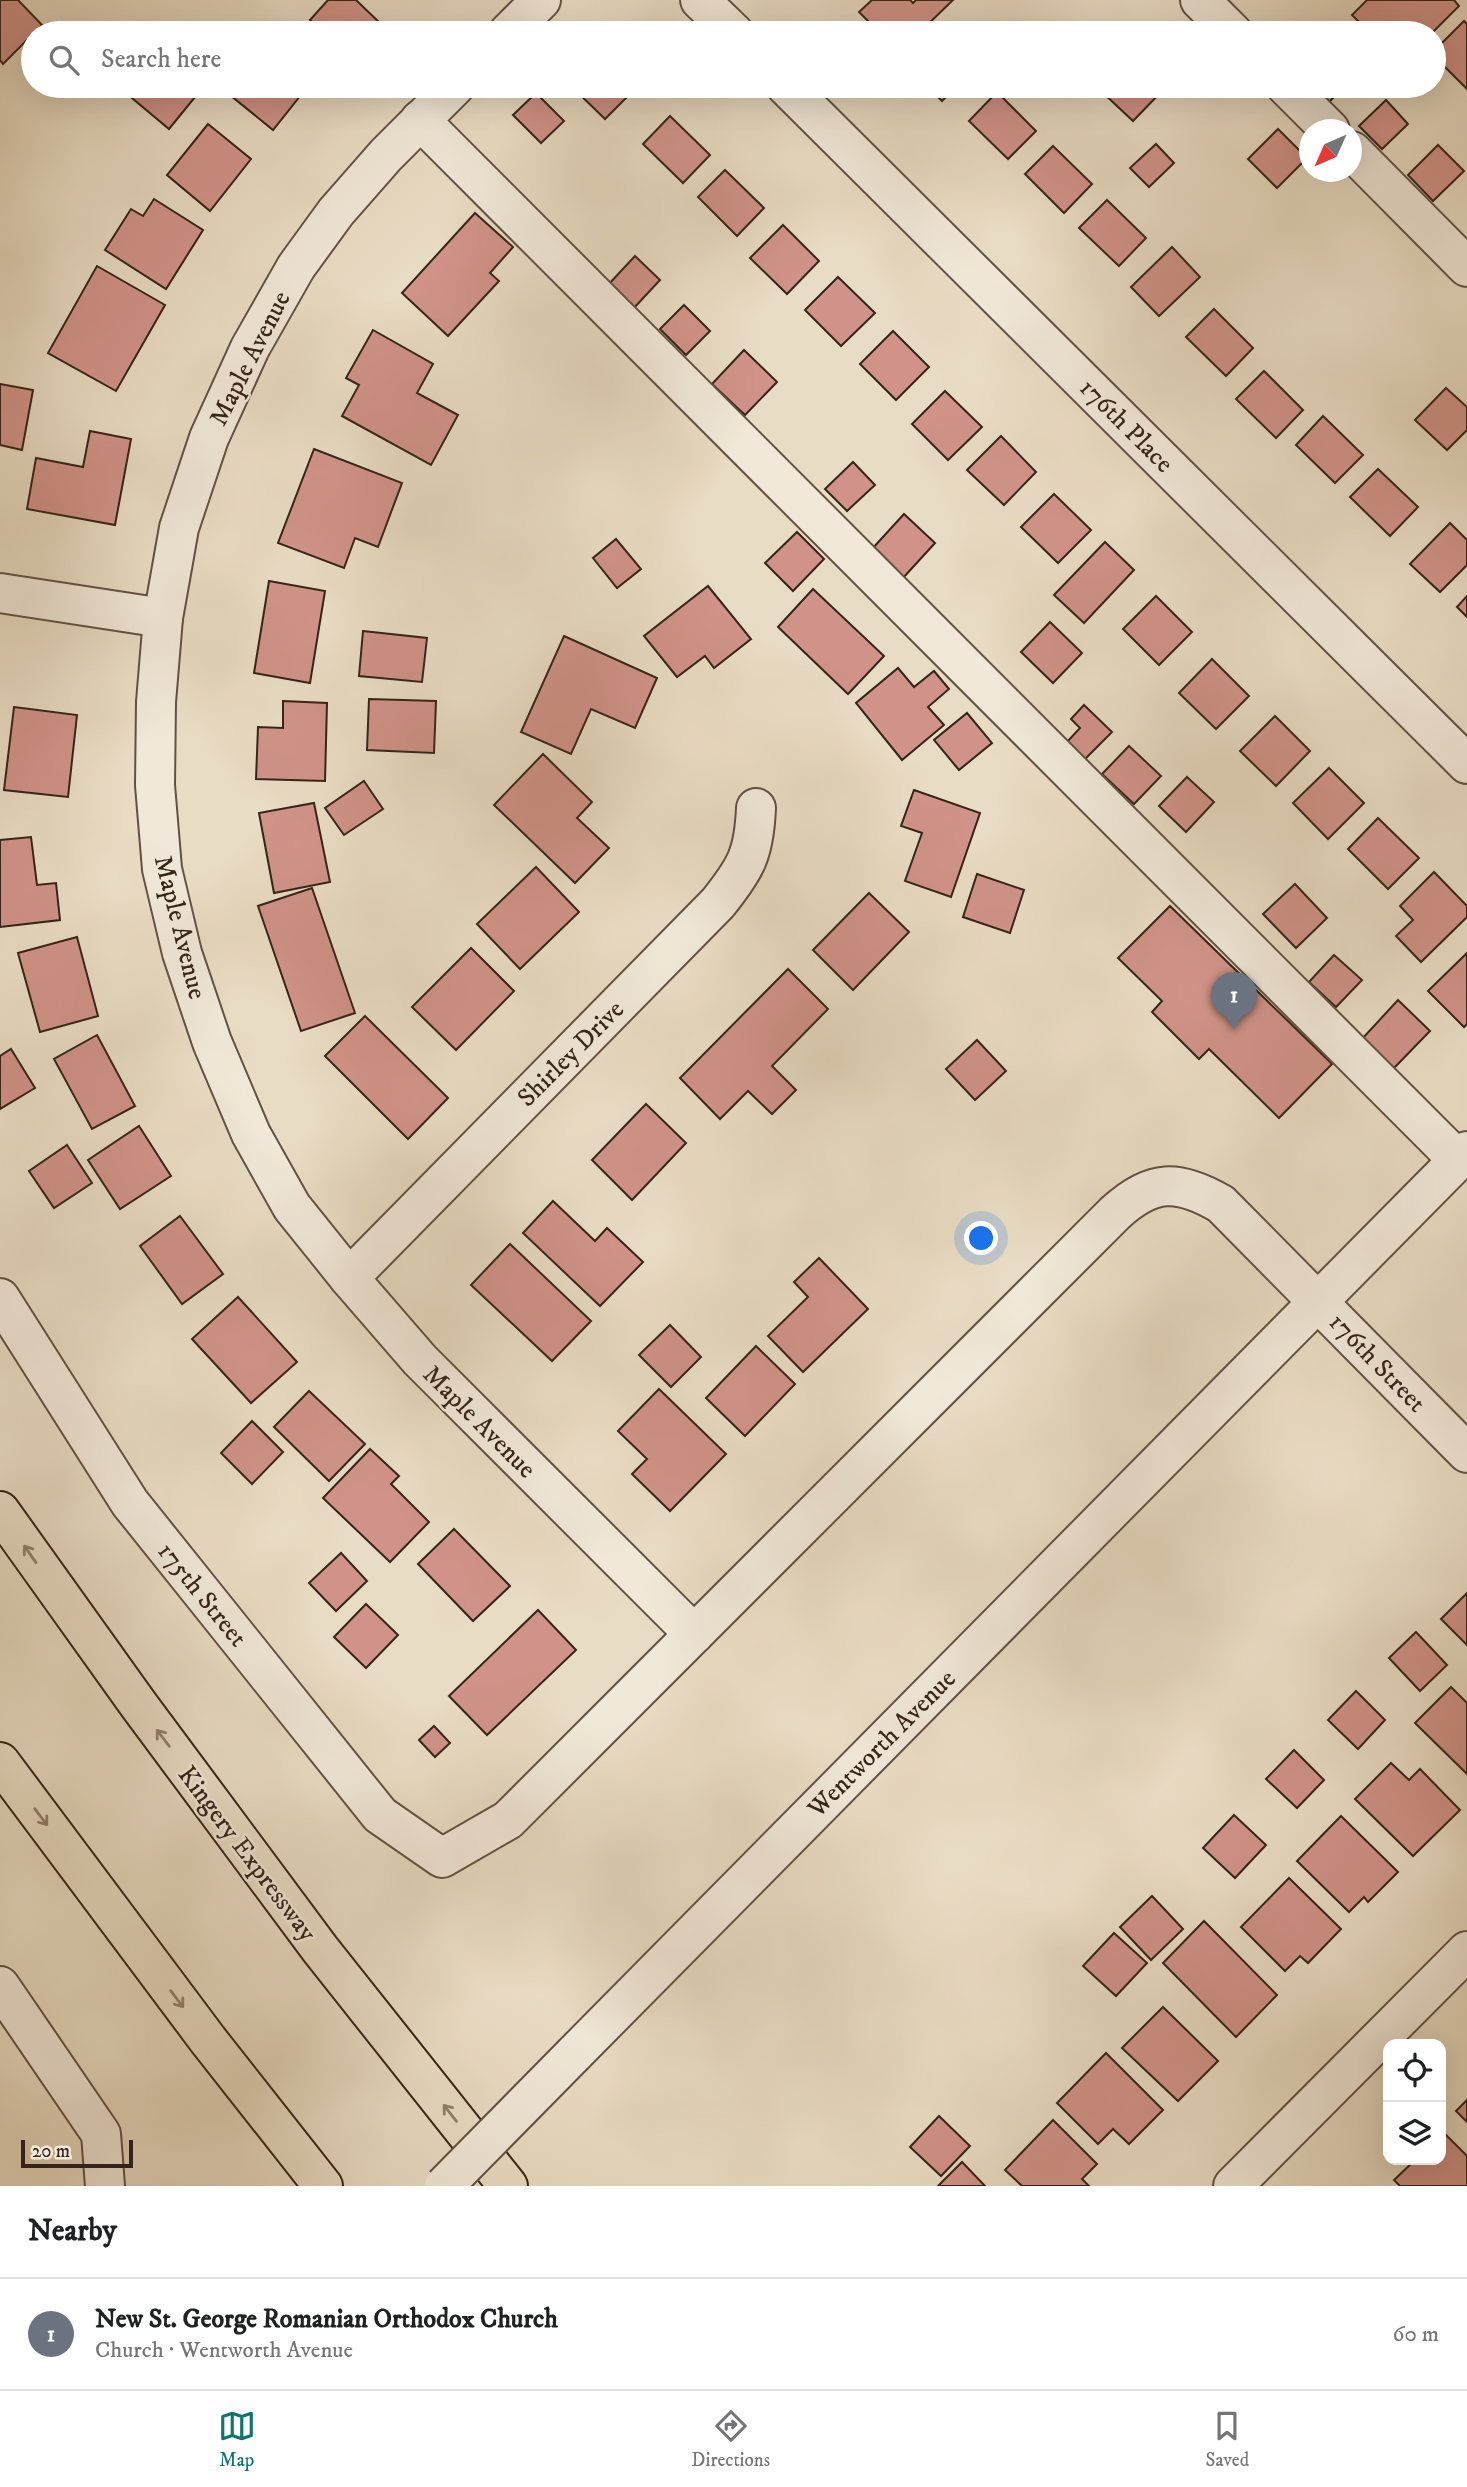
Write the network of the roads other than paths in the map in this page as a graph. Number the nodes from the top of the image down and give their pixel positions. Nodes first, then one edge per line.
1 (541, 0) edge
2 (700, 0) edge
3 (1200, 0) edge
4 (520, 21) edge
5 (722, 21) edge
6 (1221, 21) edge
7 (443, 98) edge
8 (798, 98) edge
9 (1298, 98) edge
10 (1319, 119) edge
11 (420, 120) junction
12 (1362, 161) edge
13 (1467, 267) edge
14 (0, 593) edge
15 (163, 618) junction
16 (1467, 764) edge
17 (756, 808) dead end
18 (1463, 1155) edge
19 (349, 1278) junction
20 (0, 1298) edge
21 (1318, 1301) junction
22 (1467, 1453) edge
23 (0, 1511) edge
24 (694, 1634) junction
25 (0, 1762) edge
26 (1467, 1951) edge
27 (0, 1986) edge
28 (106, 2186) edge
29 (323, 2186) edge
30 (444, 2186) edge
31 (508, 2186) edge
32 (1233, 2186) edge

1 - 4 street
2 - 5 street
3 - 6 street
7 - 11 street, Maple Avenue
8 - 16 street, 176th Place
9 - 10 street
11 - 15 street, Maple Avenue
11 - 18 street
12 - 13 street
14 - 15 street
15 - 19 street, Maple Avenue
17 - 19 street, Shirley Drive
18 - 21 street, Wentworth Avenue
19 - 24 street, Maple Avenue
20 - 24 street, 175th Street
21 - 22 street, 176th Street
21 - 24 street
21 - 30 street, Wentworth Avenue, bridge
31 -> 23 highway, Kingery Expressway
25 -> 29 highway
26 - 32 street
27 - 28 street

